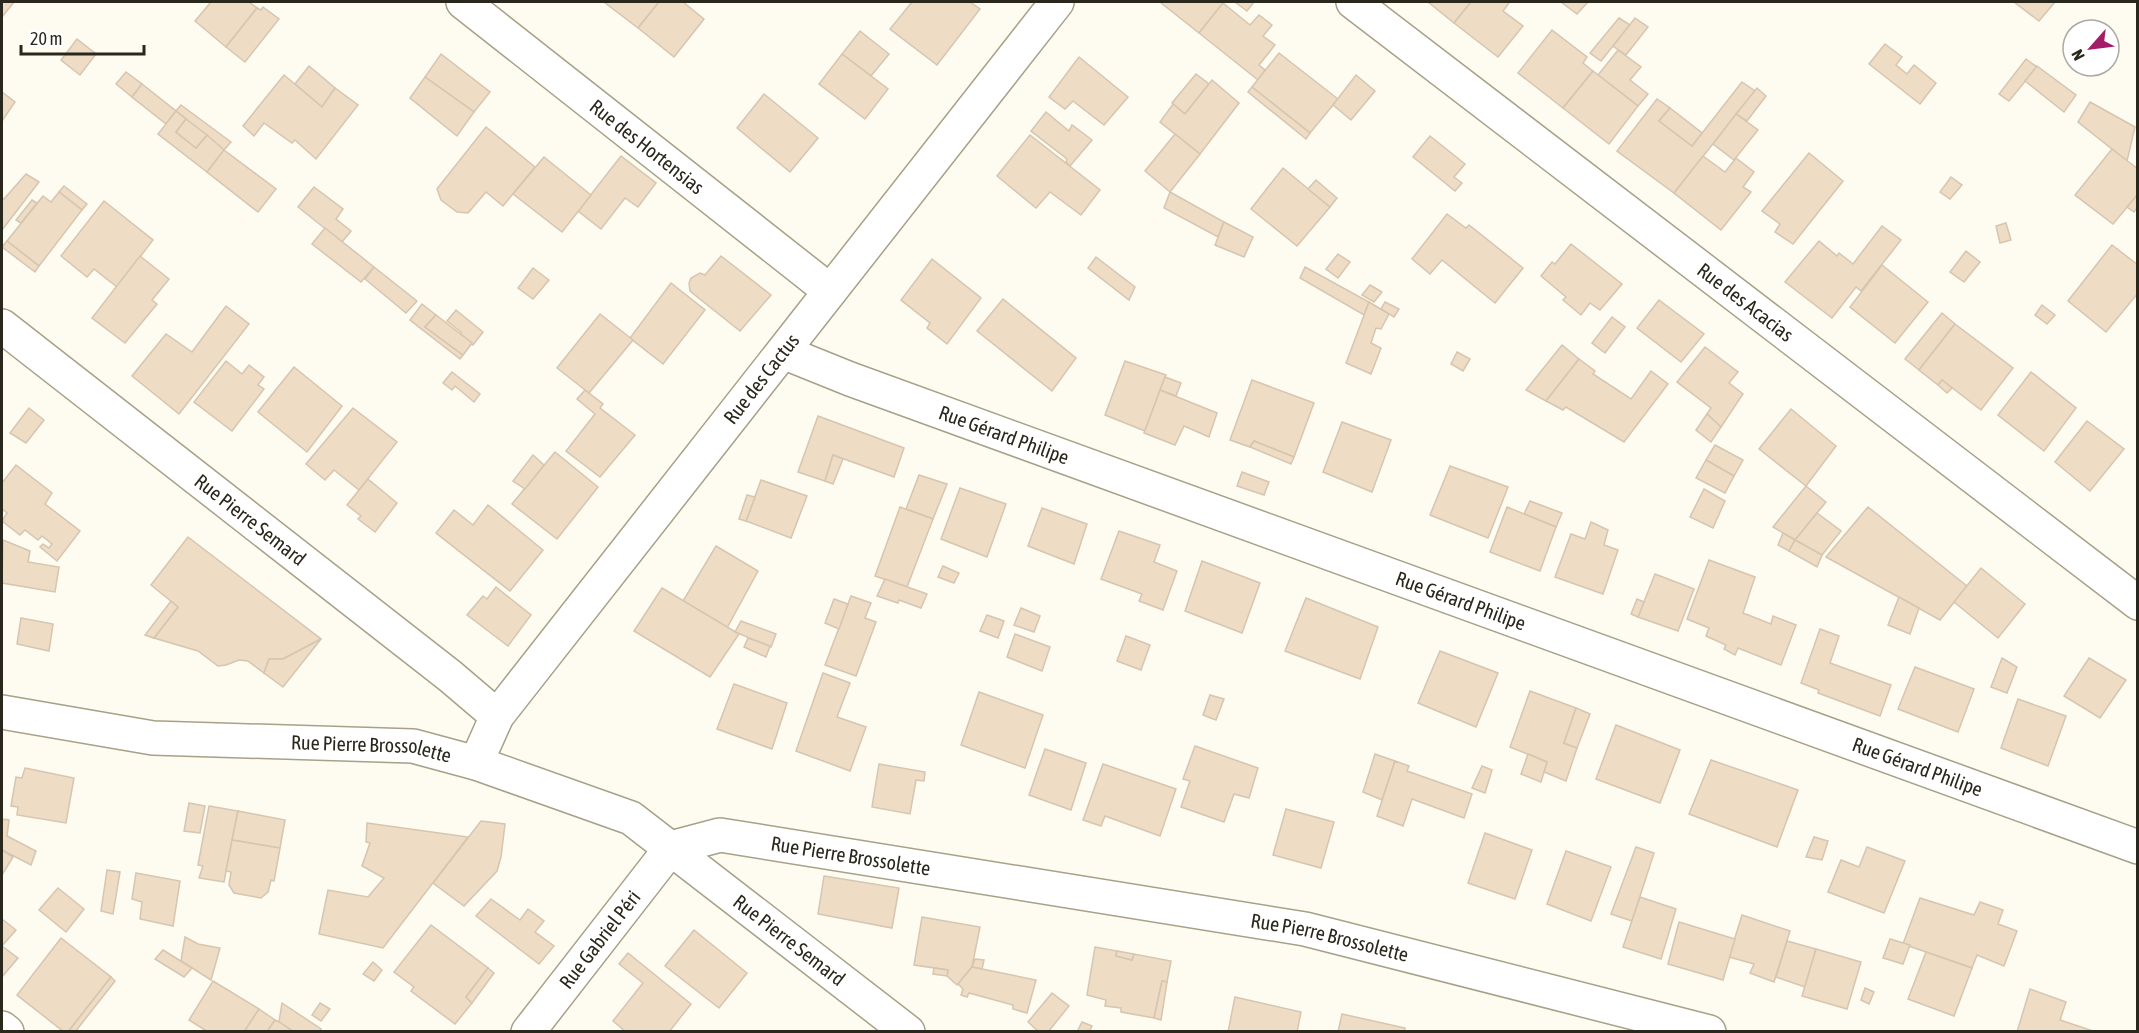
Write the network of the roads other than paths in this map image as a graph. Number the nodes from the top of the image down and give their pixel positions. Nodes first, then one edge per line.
1 (463, 2) edge
2 (1057, 2) edge
3 (1353, 2) edge
4 (830, 291) junction
5 (2, 326) edge
6 (783, 352) junction
7 (2138, 603) edge
8 (2, 712) edge
9 (497, 716) junction
10 (476, 763) junction
11 (2138, 847) edge
12 (670, 848) junction
13 (1638, 1023) edge
14 (2, 1028) edge
15 (7, 1032) edge
16 (528, 1032) edge
17 (908, 1032) edge
18 (1709, 1032) edge

1 - 4 street, Rue des Hortensias
2 - 4 street, Rue des Cactus
3 - 7 street, Rue des Acacias
4 - 6 street, Rue des Cactus
5 - 9 street, Rue Pierre Semard
6 - 9 street, Rue des Cactus
6 - 11 street, Rue Gérard Philipe
8 - 10 street, Rue Pierre Brossolette
9 - 10 street, Rue des Cactus
10 - 12 street, Rue Pierre Brossolette
12 - 13 street, Rue Pierre Brossolette
12 - 16 street, Rue Gabriel Péri
12 - 17 street, Rue Pierre Semard
13 - 18 street, Rue Pierre Brossolette
14 - 15 street

